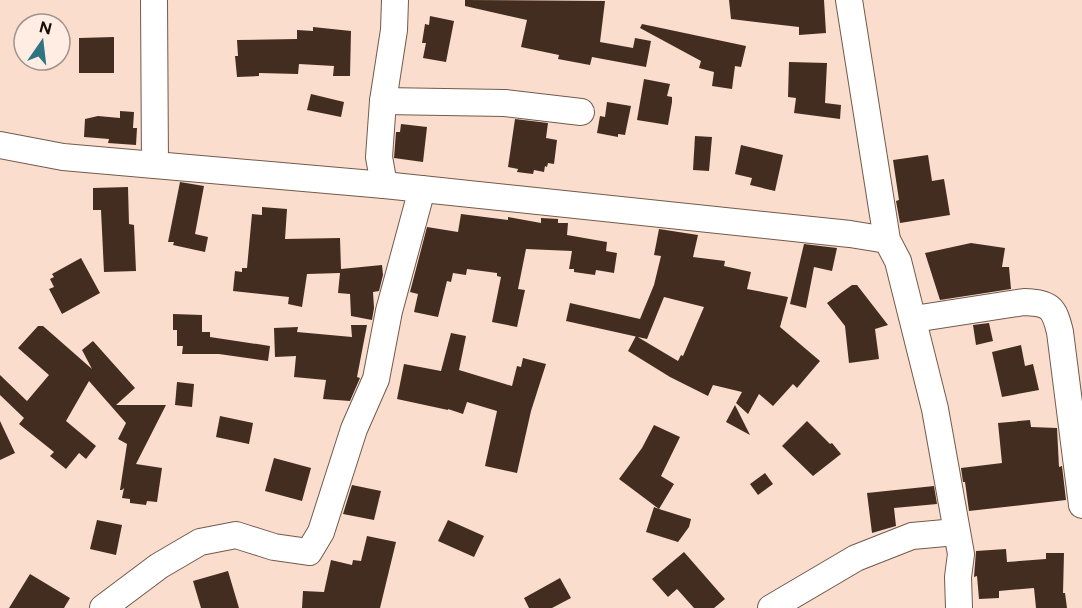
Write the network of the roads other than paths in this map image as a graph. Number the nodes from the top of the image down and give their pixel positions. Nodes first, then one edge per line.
1 (154, 0) edge
2 (395, 0) edge
3 (849, 0) edge
4 (383, 101) junction
5 (581, 112) dead end
6 (0, 146) edge
7 (155, 165) junction
8 (384, 185) junction
9 (422, 189) junction
10 (887, 240) junction
11 (914, 319) junction
12 (1082, 505) edge
13 (956, 532) junction
14 (102, 608) edge
15 (771, 608) edge
16 (959, 608) edge

1 - 7 street
2 - 4 street
3 - 10 street
4 - 5 street
4 - 8 street
6 - 7 street
7 - 8 street
8 - 9 street
9 - 10 street
9 - 14 street
10 - 11 street
11 - 12 street
11 - 13 street
13 - 15 street
13 - 16 street

